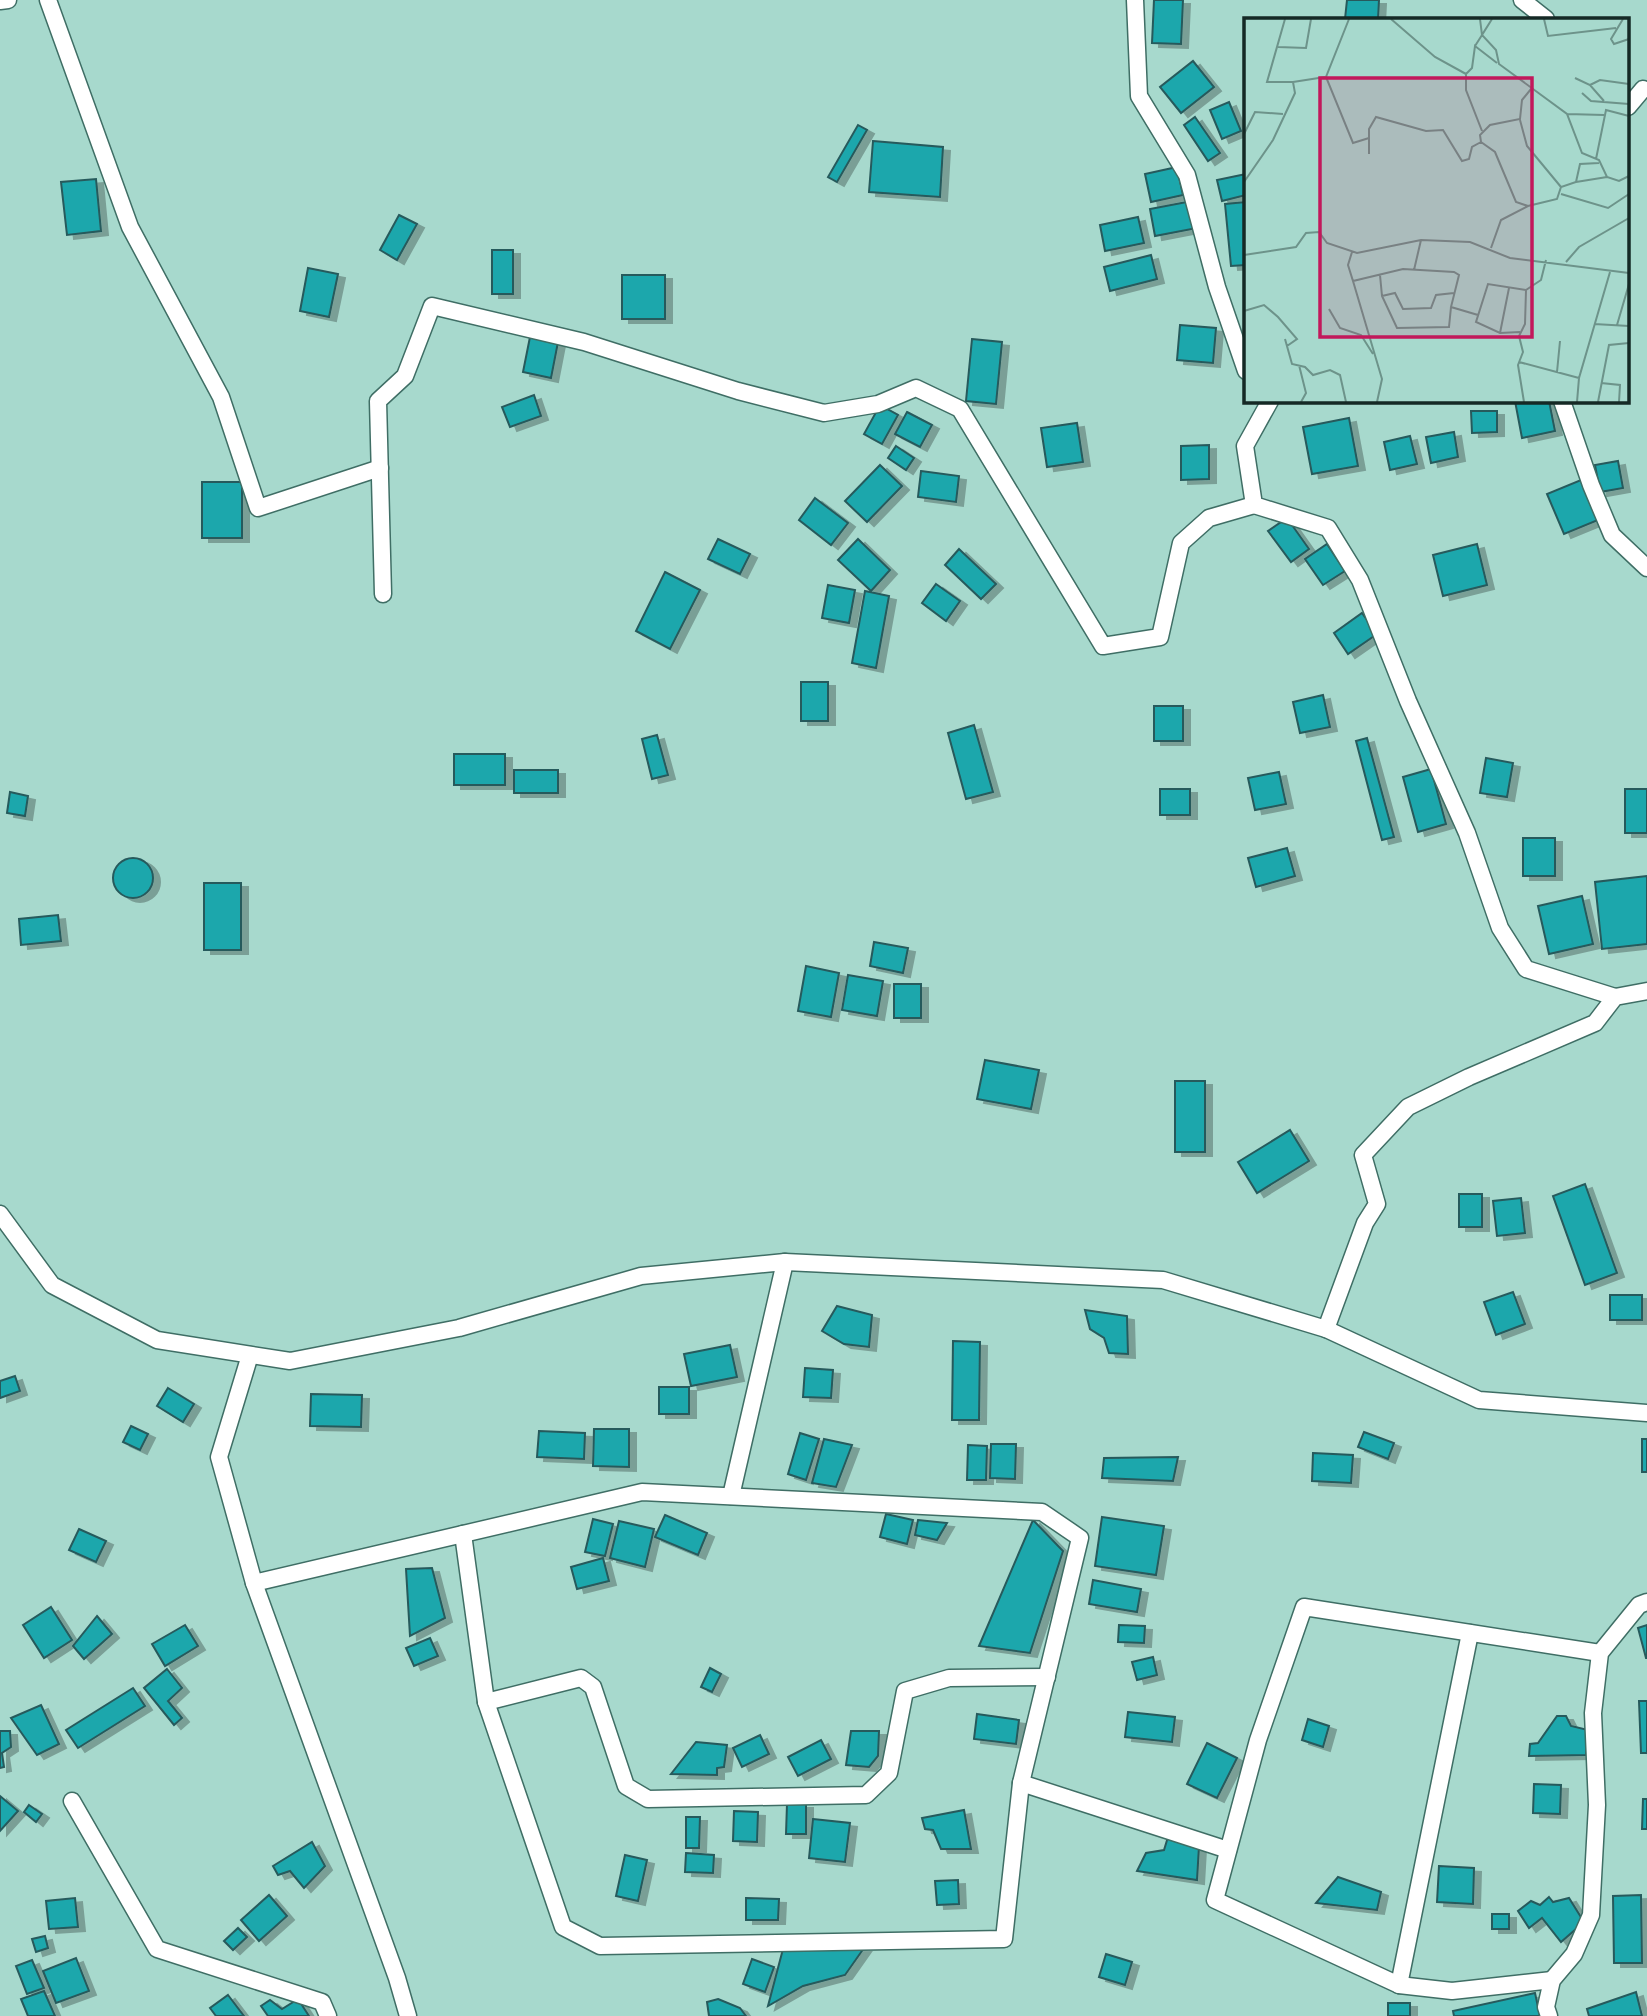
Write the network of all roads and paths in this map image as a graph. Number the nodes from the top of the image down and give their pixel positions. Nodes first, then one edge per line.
1 (8, 0) edge
2 (48, 0) edge
3 (1135, 0) edge
4 (1522, 0) edge
5 (0, 1) edge
6 (1545, 18) edge
7 (1645, 90) edge
8 (1630, 105) edge
9 (1244, 366) edge
10 (1562, 402) edge
11 (1259, 408) edge
12 (380, 468) junction
13 (1254, 505) junction
14 (1647, 568) edge
15 (383, 594) dead end
16 (1647, 991) edge
17 (1615, 997) junction
18 (0, 1214) edge
19 (785, 1262) junction
20 (1326, 1329) junction
21 (250, 1355) junction
22 (1647, 1413) edge
23 (731, 1496) junction
24 (463, 1534) junction
25 (254, 1583) junction
26 (1647, 1602) edge
27 (1470, 1633) junction
28 (1600, 1653) junction
29 (1047, 1677) junction
30 (485, 1702) junction
31 (1021, 1783) junction
32 (72, 1801) dead end
33 (1228, 1850) junction
34 (1552, 1980) junction
35 (1399, 1985) junction
36 (328, 2016) edge
37 (408, 2016) edge
38 (1549, 2016) edge

1 - 5 street
2 - 12 street
3 - 9 street
4 - 6 street
7 - 8 street
10 - 14 street
11 - 13 street
12 - 13 street
12 - 15 street
13 - 17 street
16 - 17 street
17 - 20 street
18 - 21 street
19 - 20 street
19 - 21 street
19 - 23 street
20 - 22 street
21 - 25 street
23 - 24 street
23 - 29 street
24 - 25 street
24 - 30 street
25 - 37 street
26 - 28 street
27 - 28 street
27 - 33 street
27 - 35 street
28 - 34 street
29 - 30 street
29 - 31 street
30 - 31 street
31 - 33 street
32 - 36 street
33 - 35 street
34 - 35 street
34 - 38 street

